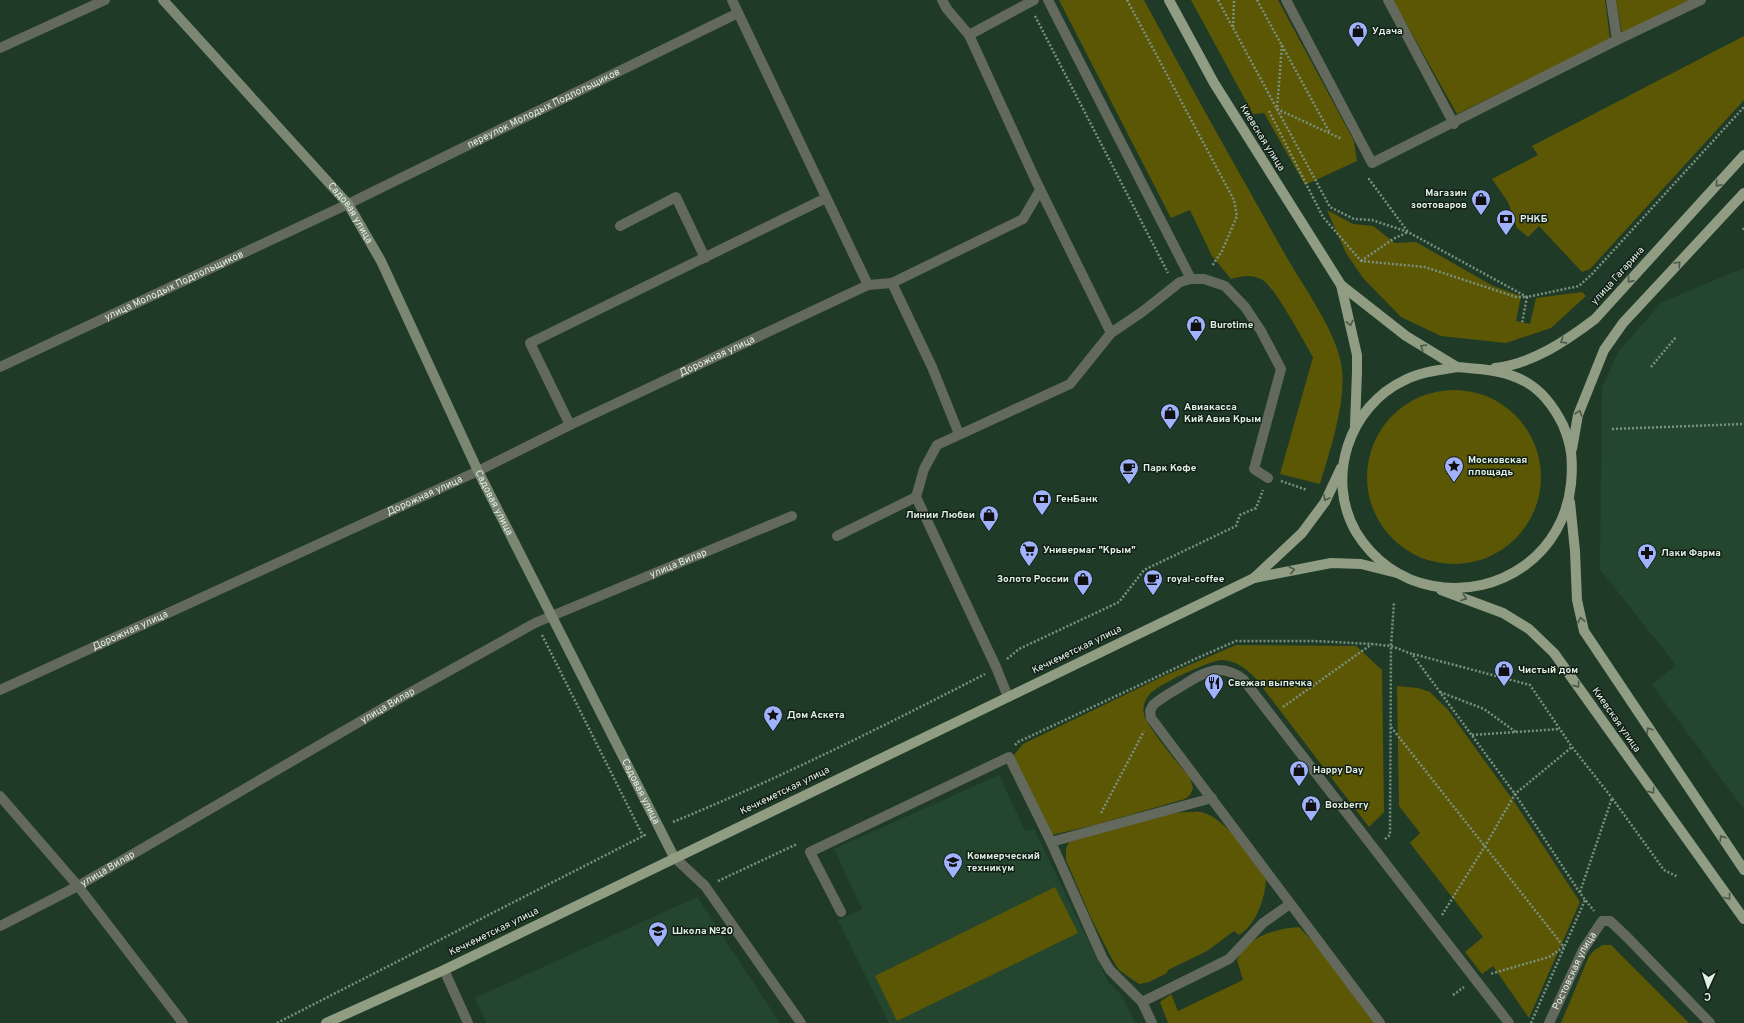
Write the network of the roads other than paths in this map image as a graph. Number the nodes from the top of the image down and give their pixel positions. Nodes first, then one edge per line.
1 (105, 0) edge
2 (163, 0) edge
3 (732, 0) edge
4 (942, 0) edge
5 (1048, 0) edge
6 (1169, 0) edge
7 (1286, 0) edge
8 (1388, 0) edge
9 (1611, 0) edge
10 (1701, 0) edge
11 (1029, 2) edge
12 (738, 13) junction
13 (969, 35) junction
14 (1617, 40) junction
15 (0, 48) edge
16 (1454, 124) junction
17 (1744, 155) edge
18 (1040, 190) junction
19 (1744, 193) edge
20 (826, 198) junction
21 (348, 204) junction
22 (620, 226) dead end
23 (705, 258) junction
24 (1191, 279) junction
25 (892, 283) junction
26 (868, 285) junction
27 (1341, 285) junction
28 (1110, 333) junction
29 (0, 367) edge
30 (1457, 367) junction
31 (1481, 369) junction
32 (570, 425) junction
33 (1354, 428) junction
34 (959, 434) junction
35 (1572, 451) junction
36 (1343, 463) junction
37 (478, 471) junction
38 (1268, 478) dead end
39 (916, 497) junction
40 (1569, 500) junction
41 (792, 516) dead end
42 (837, 536) dead end
43 (1397, 573) junction
44 (1254, 578) junction
45 (1428, 585) junction
46 (551, 615) junction
47 (0, 690) edge
48 (1008, 697) junction
49 (0, 796) edge
50 (1212, 798) junction
51 (1051, 842) junction
52 (674, 857) junction
53 (1744, 870) edge
54 (78, 886) junction
55 (1290, 904) junction
56 (841, 912) dead end
57 (1744, 919) edge
58 (0, 926) edge
59 (444, 970) junction
60 (1142, 1002) junction
61 (183, 1023) edge
62 (326, 1023) edge
63 (468, 1023) edge
64 (801, 1023) edge
65 (1152, 1023) edge
66 (1380, 1023) edge
67 (1509, 1023) edge
68 (1549, 1023) edge
69 (1710, 1023) edge

1 - 15 street
2 - 21 main road, Садовая улица
3 - 12 street
4 - 13 street
5 - 24 street
6 - 27 main road, Киевская улица
7 - 16 street
8 - 16 street
9 - 14 street
10 - 14 street
11 - 13 street
12 - 20 street
12 - 21 street, переулок Молодых Подпольщиков
13 - 18 street
14 - 16 street
17 -> 31 main road, улица Гагарина
18 - 25 street
18 - 28 street
35 -> 19 main road
20 - 23 street
20 - 26 street
21 - 29 street, улица Молодых Подпольщиков
21 - 37 main road, Садовая улица
22 - 23 street
23 - 32 street
24 - 28 street
24 - 38 street
25 - 26 street
25 - 34 street
26 - 32 street, Дорожная улица
30 -> 27 main road, Киевская улица
27 -> 33 main road, Киевская улица
28 - 34 street
30 - 31 main road
30 - 33 main road
31 - 35 main road
32 - 37 street, Дорожная улица
33 - 36 main road
34 - 39 street
35 - 40 main road
36 - 43 main road
36 -> 44 main road, Кечкеметская улица
37 - 46 main road, Садовая улица
37 - 47 street, Дорожная улица
39 - 42 street
39 - 48 street
40 - 45 main road
53 -> 40 main road
41 - 46 street, улица Вилар
44 -> 43 main road, Кечкеметская улица
43 - 45 main road
44 - 48 main road, Кечкеметская улица
45 -> 57 main road, Киевская улица
46 - 52 main road, Садовая улица
46 - 54 street, улица Вилар
48 - 52 main road, Кечкеметская улица
49 - 54 street
50 - 51 street
50 - 55 street
50 - 67 street
51 - 56 street
51 - 60 street
52 - 59 main road, Кечкеметская улица
52 - 64 street, Садовая улица
54 - 58 street, улица Вилар
54 - 61 street
55 - 60 street
55 - 66 street
59 - 62 main road, Кечкеметская улица
59 - 63 street
60 - 65 street
68 - 69 street, Ростовская улица

